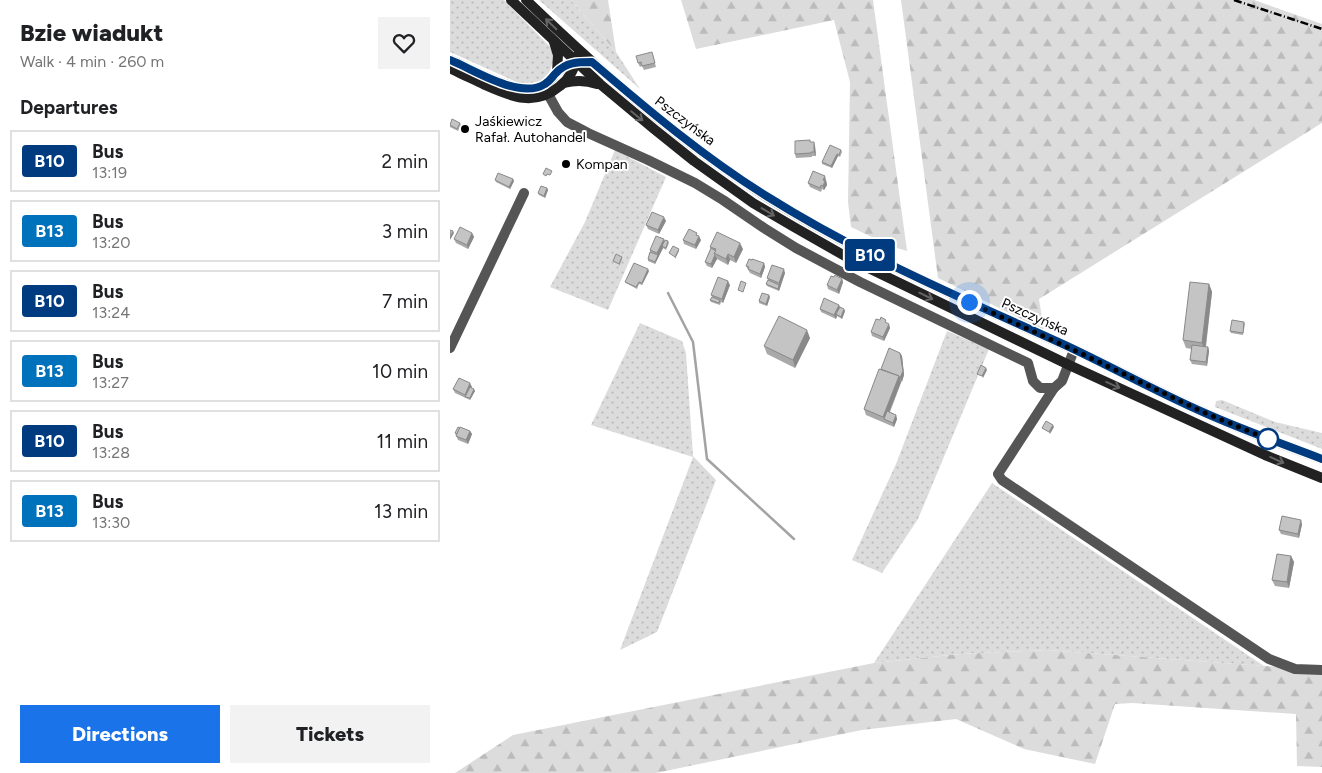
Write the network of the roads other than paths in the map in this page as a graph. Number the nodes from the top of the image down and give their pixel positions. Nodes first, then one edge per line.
1 (511, 0) edge
2 (526, 0) edge
3 (554, 42) junction
4 (577, 48) junction
5 (450, 60) edge
6 (576, 62) junction
7 (592, 62) junction
8 (450, 68) edge
9 (557, 72) junction
10 (564, 83) junction
11 (600, 84) junction
12 (548, 94) junction
13 (524, 193) dead end
14 (450, 348) edge
15 (1074, 350) junction
16 (1069, 365) junction
17 (1054, 388) junction
18 (1322, 459) edge
19 (1322, 478) edge
20 (1322, 670) edge

1 - 3 main road, Pszczyńska
4 -> 2 main road, Pszczyńska
3 - 6 main road, Pszczyńska
3 - 9 main road
4 - 6 main road
4 - 7 main road, Pszczyńska
5 - 9 main road
6 - 7 main road
6 - 9 main road
6 - 10 main road
6 - 11 main road, Pszczyńska
7 - 15 main road, Pszczyńska
8 - 12 main road
10 - 11 main road
10 - 12 main road
11 -> 16 main road, Pszczyńska
12 - 17 street
13 - 14 street
15 - 16 street
15 - 18 main road, Pszczyńska
16 - 17 street
16 -> 19 main road, Pszczyńska
17 - 20 street

